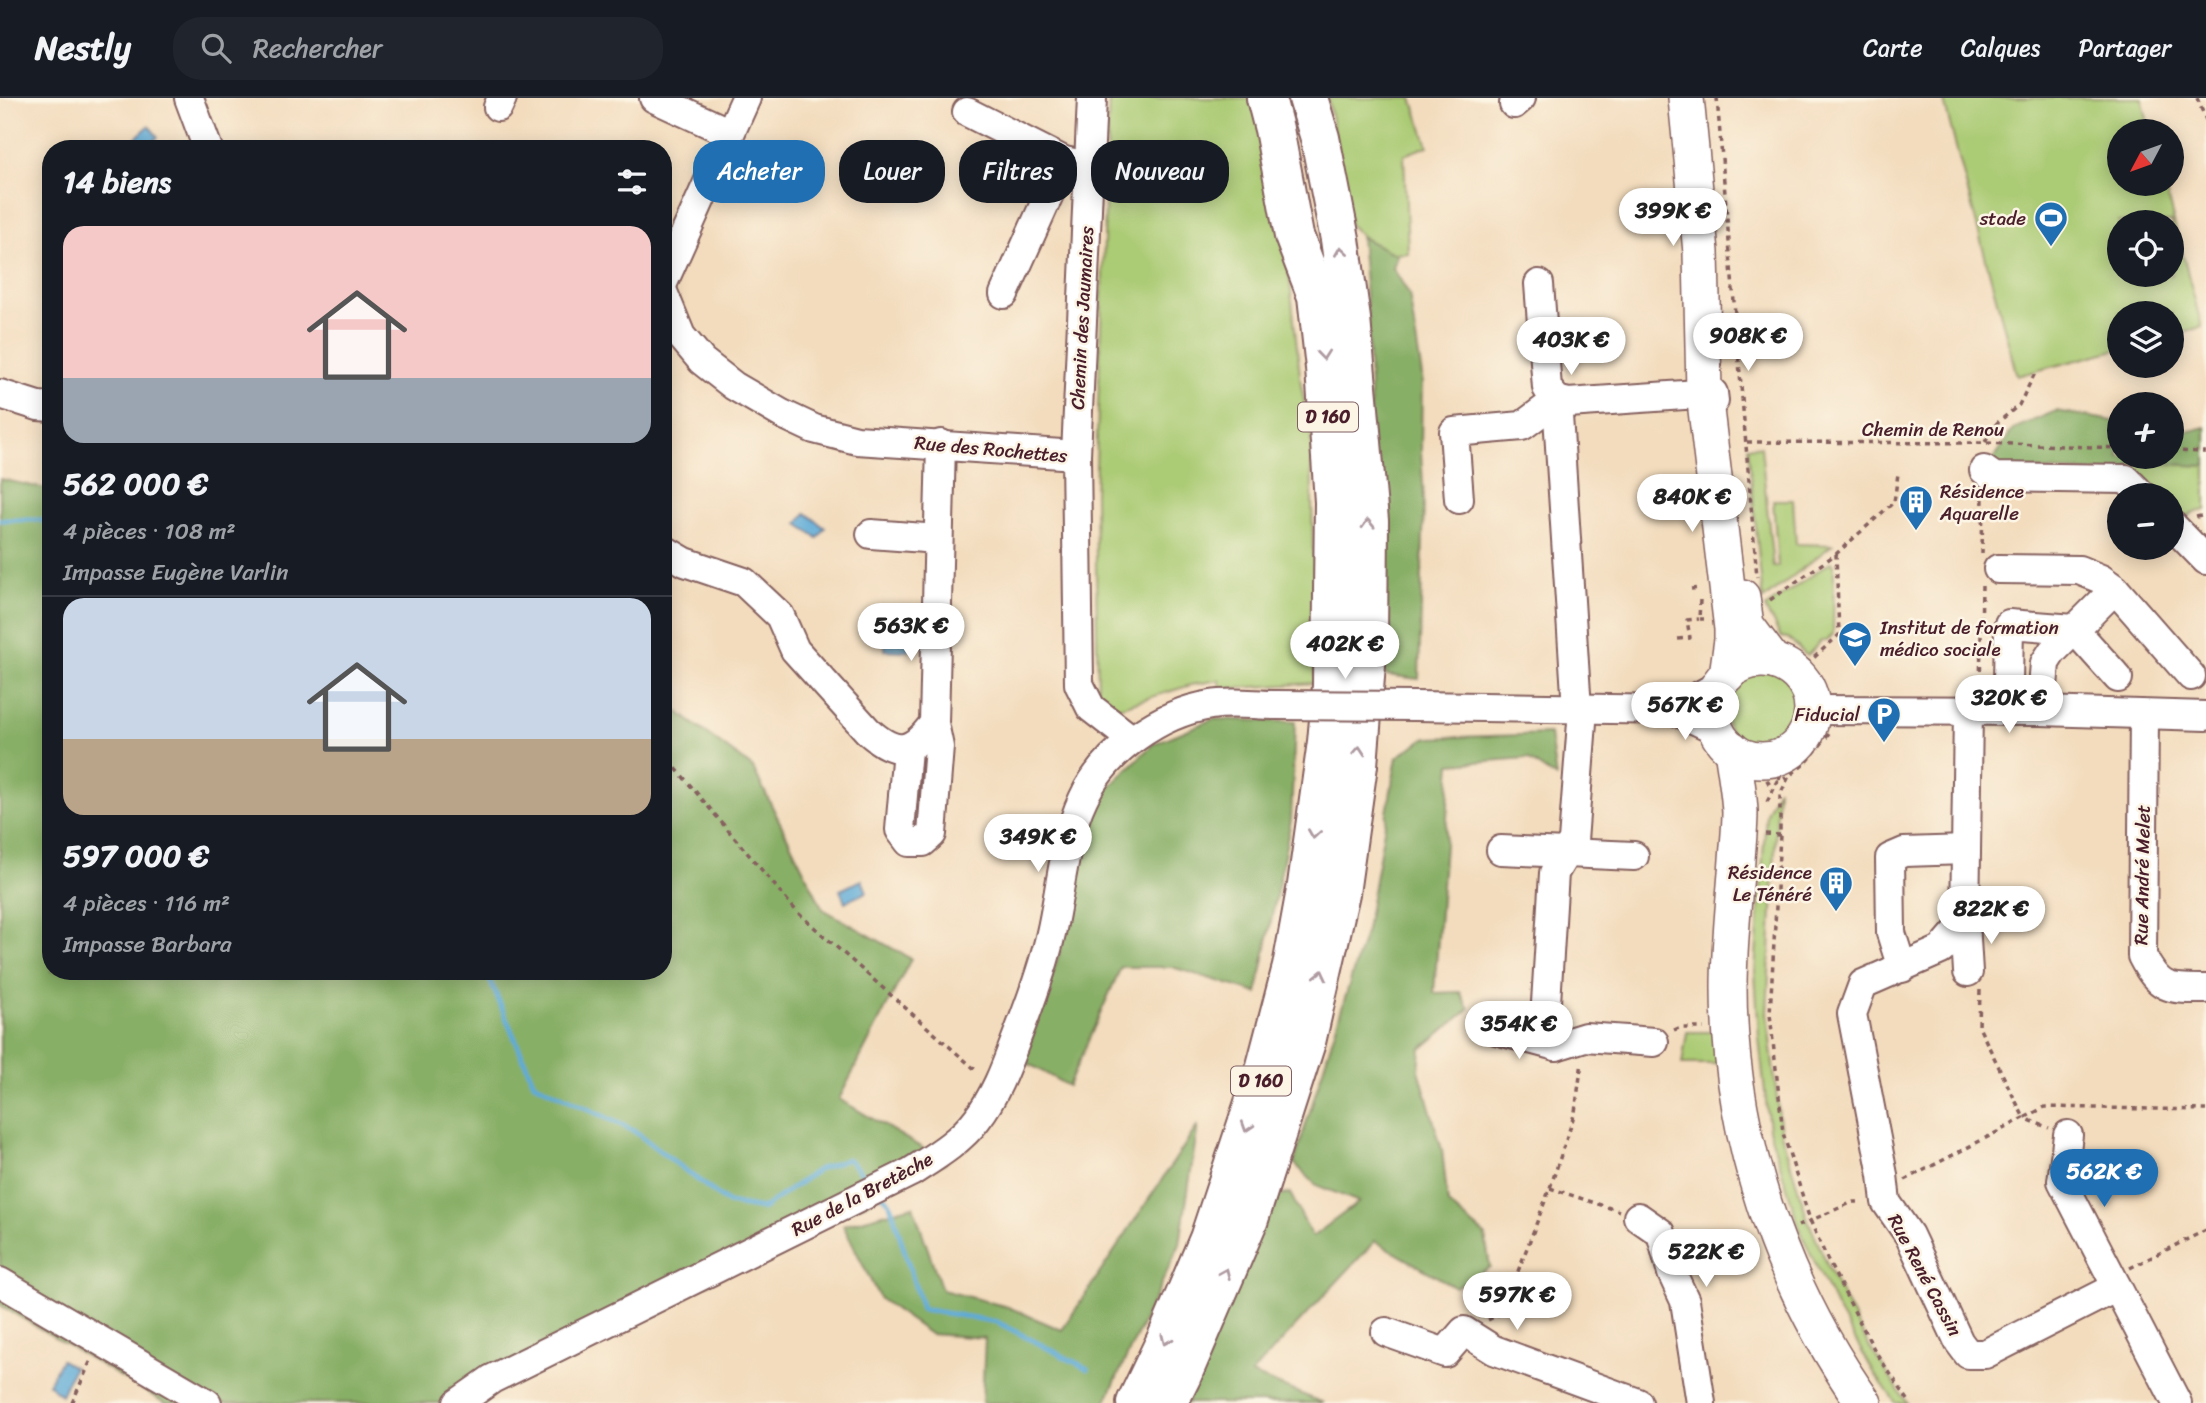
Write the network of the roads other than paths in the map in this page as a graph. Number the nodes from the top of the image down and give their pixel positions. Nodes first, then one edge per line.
1 (189, 98) edge
2 (654, 98) edge
3 (746, 98) edge
4 (1092, 98) edge
5 (1266, 98) edge
6 (1279, 98) edge
7 (1308, 98) edge
8 (1325, 98) edge
9 (1686, 98) edge
10 (1697, 98) edge
11 (967, 111) dead end
12 (730, 133) junction
13 (1320, 138) junction
14 (205, 140) edge
15 (1027, 140) edge
16 (1077, 164) edge
17 (1055, 203) edge
18 (1077, 203) edge
19 (672, 263) edge
20 (1539, 284) dead end
21 (1004, 294) dead end
22 (1317, 296) junction
23 (672, 314) edge
24 (1704, 393) junction
25 (0, 394) edge
26 (1557, 400) junction
27 (42, 406) edge
28 (941, 444) junction
29 (1076, 455) junction
30 (1984, 456) road end
31 (2130, 483) edge
32 (1459, 499) dead end
33 (1732, 510) junction
34 (871, 534) dead end
35 (2184, 537) edge
36 (938, 539) junction
37 (672, 554) edge
38 (2206, 560) edge
39 (1998, 569) dead end
40 (2115, 589) junction
41 (2074, 629) junction
42 (1782, 656) junction
43 (2191, 676) dead end
44 (2118, 678) dead end
45 (1723, 680) junction
46 (2008, 683) dead end
47 (1580, 709) junction
48 (1674, 710) junction
49 (1968, 711) junction
50 (2041, 711) junction
51 (2144, 715) junction
52 (2206, 716) edge
53 (1821, 721) junction
54 (934, 723) junction
55 (1131, 739) junction
56 (1724, 740) junction
57 (907, 749) junction
58 (1781, 768) junction
59 (1757, 820) junction
60 (1501, 850) dead end
61 (1966, 850) junction
62 (1565, 852) junction
63 (1634, 856) dead end
64 (1965, 922) junction
65 (1902, 968) junction
66 (1968, 972) road end
67 (2206, 989) edge
68 (1496, 1030) dead end
69 (1654, 1042) road end
70 (1556, 1046) junction
71 (2068, 1135) road end
72 (1637, 1217) road end
73 (0, 1282) edge
74 (2117, 1287) junction
75 (1386, 1332) dead end
76 (207, 1403) edge
77 (458, 1403) edge
78 (1136, 1403) edge
79 (1168, 1403) edge
80 (1638, 1403) edge
81 (1701, 1403) edge
82 (1864, 1403) edge
83 (2177, 1403) edge

1 - 14 street
2 - 12 street
3 - 12 street
4 - 16 street, Chemin des Jaumaires
5 - 22 highway, D 160
6 - 22 highway, D 160
7 - 13 highway, D 160
8 - 13 highway, D 160
9 - 24 main road
10 - 33 main road
11 - 15 street
12 - 19 street
79 -> 13 highway, D 160
17 - 21 street
18 - 29 street, Chemin des Jaumaires
20 - 26 street
22 -> 78 highway, D 160
23 - 28 street, Rue des Rochettes
24 - 26 street
24 - 33 street
24 - 45 main road
25 - 27 street
26 - 32 street
26 - 47 street
28 - 29 street, Rue des Rochettes
28 - 36 street
29 - 55 street, Rue des Rochettes
30 - 31 street
33 - 42 main road
34 - 36 street
35 - 38 street
36 - 54 street
37 - 57 street
39 - 40 street
40 - 41 street
40 - 43 street
41 - 44 street
41 - 46 street
41 - 50 street
42 - 45 main road
42 - 53 main road
45 - 48 street
45 - 56 main road
47 - 48 street, Rue de la Bretèche
47 - 55 street, Rue de la Bretèche, bridge
47 - 62 street
48 - 56 street
49 - 50 street
49 - 53 street
49 - 61 street
50 - 51 street
51 - 52 street
51 - 67 street, Rue André Melet
53 - 58 main road
54 - 57 street
54 - 57 street
55 - 77 street, Rue de la Bretèche
56 - 58 main road
56 - 59 main road
58 - 59 main road
59 - 82 main road
60 - 62 street
61 - 64 street
61 - 65 street
62 - 63 street
62 - 70 street
64 - 65 street, Rue René Cassin
64 - 66 street
65 - 74 street, Rue René Cassin
68 - 70 street
69 - 70 street
71 - 74 street
72 - 81 street
73 - 76 street
74 - 83 street
75 - 80 street

